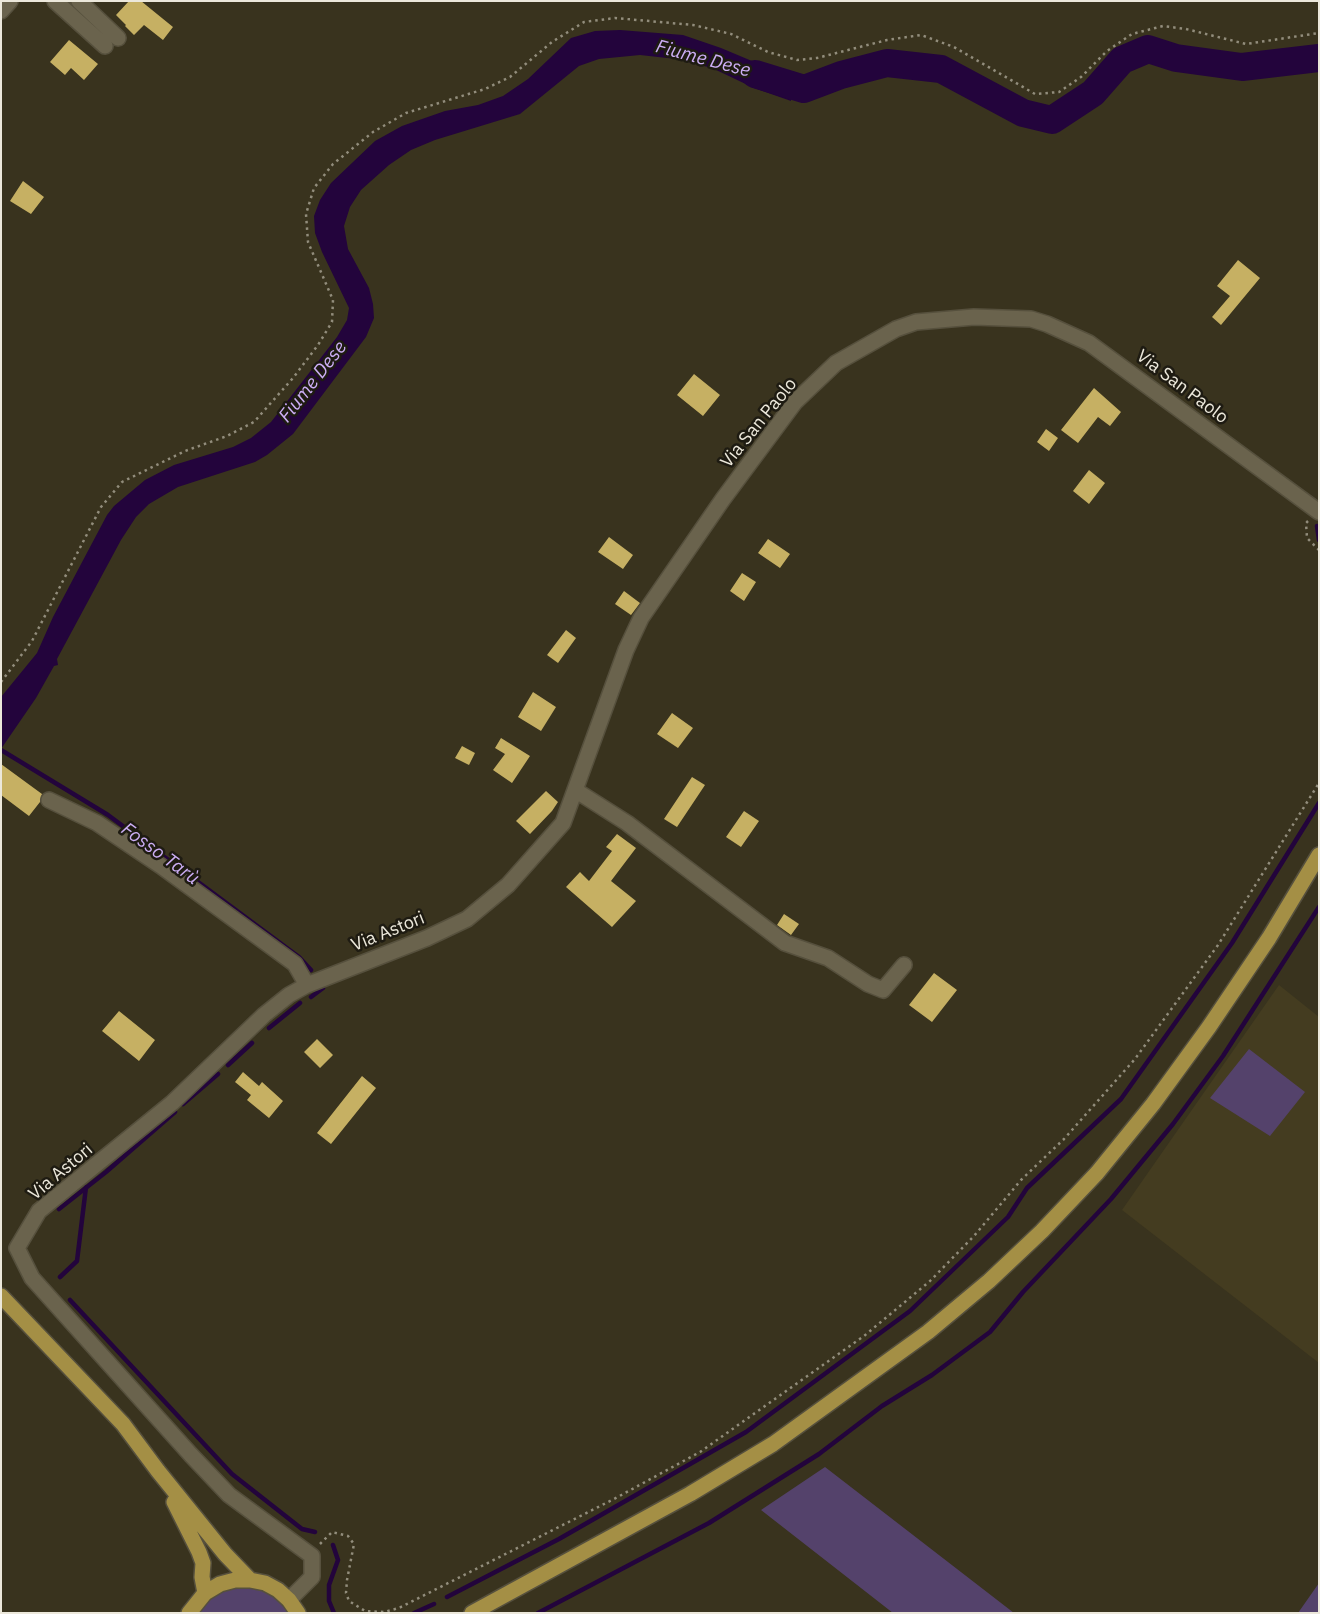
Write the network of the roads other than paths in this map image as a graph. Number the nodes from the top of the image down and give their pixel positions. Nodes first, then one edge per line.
1 (10, 1) edge
2 (55, 1) edge
3 (79, 1) edge
4 (1, 11) edge
5 (118, 38) dead end
6 (105, 46) dead end
7 (1318, 512) edge
8 (576, 790) junction
9 (49, 800) dead end
10 (1319, 855) edge
11 (508, 885) joint
12 (904, 965) dead end
13 (307, 985) junction
14 (1, 1296) edge
15 (158, 1471) junction
16 (250, 1580) junction
17 (205, 1593) junction
18 (296, 1609) edge
19 (189, 1613) edge
20 (472, 1613) edge

1 - 4 street
2 - 6 street
3 - 5 street
7 - 8 street, Via San Paolo
8 - 11 street, Via San Paolo
8 - 12 street
9 - 13 street
10 - 20 main road
11 - 13 street, Via Astori
13 - 18 street, Via Astori
14 - 15 main road
15 - 16 main road
15 - 17 main road
16 - 17 main road
16 - 18 main road
17 - 19 main road

